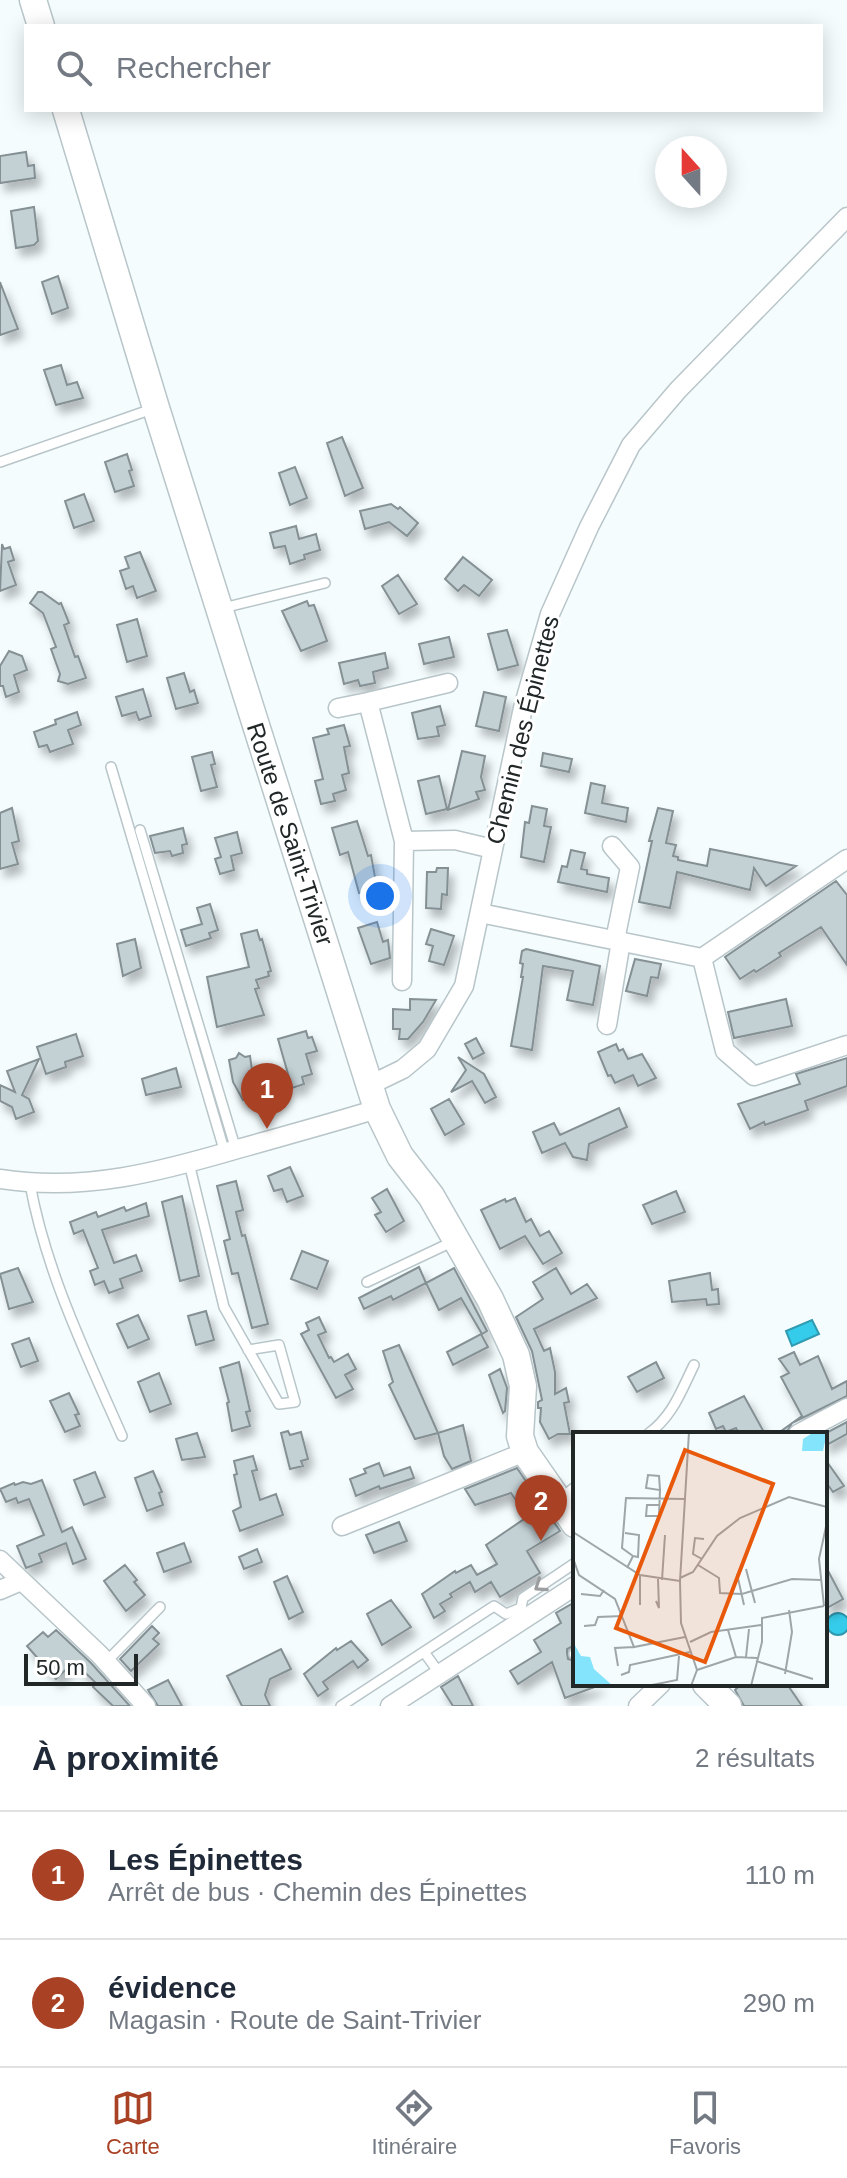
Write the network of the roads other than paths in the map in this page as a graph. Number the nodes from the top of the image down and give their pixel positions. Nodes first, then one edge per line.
1 (33, 0) edge
2 (40, 24) edge
3 (67, 112) edge
4 (847, 217) edge
5 (156, 408) junction
6 (0, 462) edge
7 (325, 583) dead end
8 (219, 609) junction
9 (448, 683) dead end
10 (368, 702) junction
11 (338, 708) dead end
12 (111, 767) dead end
13 (140, 830) dead end
14 (404, 841) junction
15 (612, 846) dead end
16 (493, 849) junction
17 (844, 867) edge
18 (480, 913) junction
19 (618, 941) junction
20 (702, 958) junction
21 (402, 981) dead end
22 (607, 1025) dead end
23 (847, 1045) edge
24 (374, 1097) junction
25 (230, 1152) junction
26 (189, 1163) junction
27 (0, 1179) edge
28 (30, 1184) junction
29 (456, 1241) junction
30 (367, 1282) dead end
31 (248, 1350) junction
32 (694, 1365) dead end
33 (847, 1408) edge
34 (651, 1432) edge
35 (802, 1432) edge
36 (122, 1436) dead end
37 (525, 1452) junction
38 (566, 1493) edge
39 (573, 1517) edge
40 (342, 1526) dead end
41 (0, 1560) edge
42 (573, 1564) edge
43 (21, 1581) junction
44 (573, 1587) edge
45 (0, 1590) edge
46 (160, 1607) dead end
47 (524, 1613) junction
48 (424, 1652) junction
49 (106, 1662) junction
50 (440, 1674) junction
51 (659, 1686) edge
52 (708, 1686) edge
53 (381, 1694) edge
54 (146, 1706) edge
55 (341, 1706) edge
56 (638, 1706) edge
57 (728, 1706) edge

1 - 2 main road
3 - 5 main road, Route de Saint-Trivier
4 - 16 street, Chemin des Épinettes
5 - 6 lane
5 - 8 main road, Route de Saint-Trivier
7 - 8 lane
8 - 24 main road, Route de Saint-Trivier
9 - 10 street
10 - 11 street
10 - 14 street
12 - 25 lane
13 - 25 lane
14 - 16 street
14 - 21 street
15 - 19 street
16 - 18 street, Chemin des Épinettes
17 - 20 street
18 - 19 street
18 - 24 street, Chemin des Épinettes
19 - 20 street
19 - 22 street
20 - 23 street
24 - 25 street
24 - 29 main road, Route de Saint-Trivier
25 - 26 street
26 - 28 street
26 - 31 lane
27 - 28 street
28 - 36 lane
29 - 30 lane
29 - 37 main road, Route de Saint-Trivier
31 - 31 lane
32 - 34 lane
33 - 35 street
37 - 38 main road, Route de Saint-Trivier
37 - 40 street
38 - 39 main road, Route de Saint-Trivier
41 - 43 street
42 -> 47 lane
43 - 45 street
43 - 49 street
44 - 47 street
46 - 49 lane
47 - 48 lane
47 - 50 street
48 - 50 lane
48 - 53 lane
49 - 54 street
50 - 53 street
51 - 56 street
52 - 57 main road
53 - 55 lane

